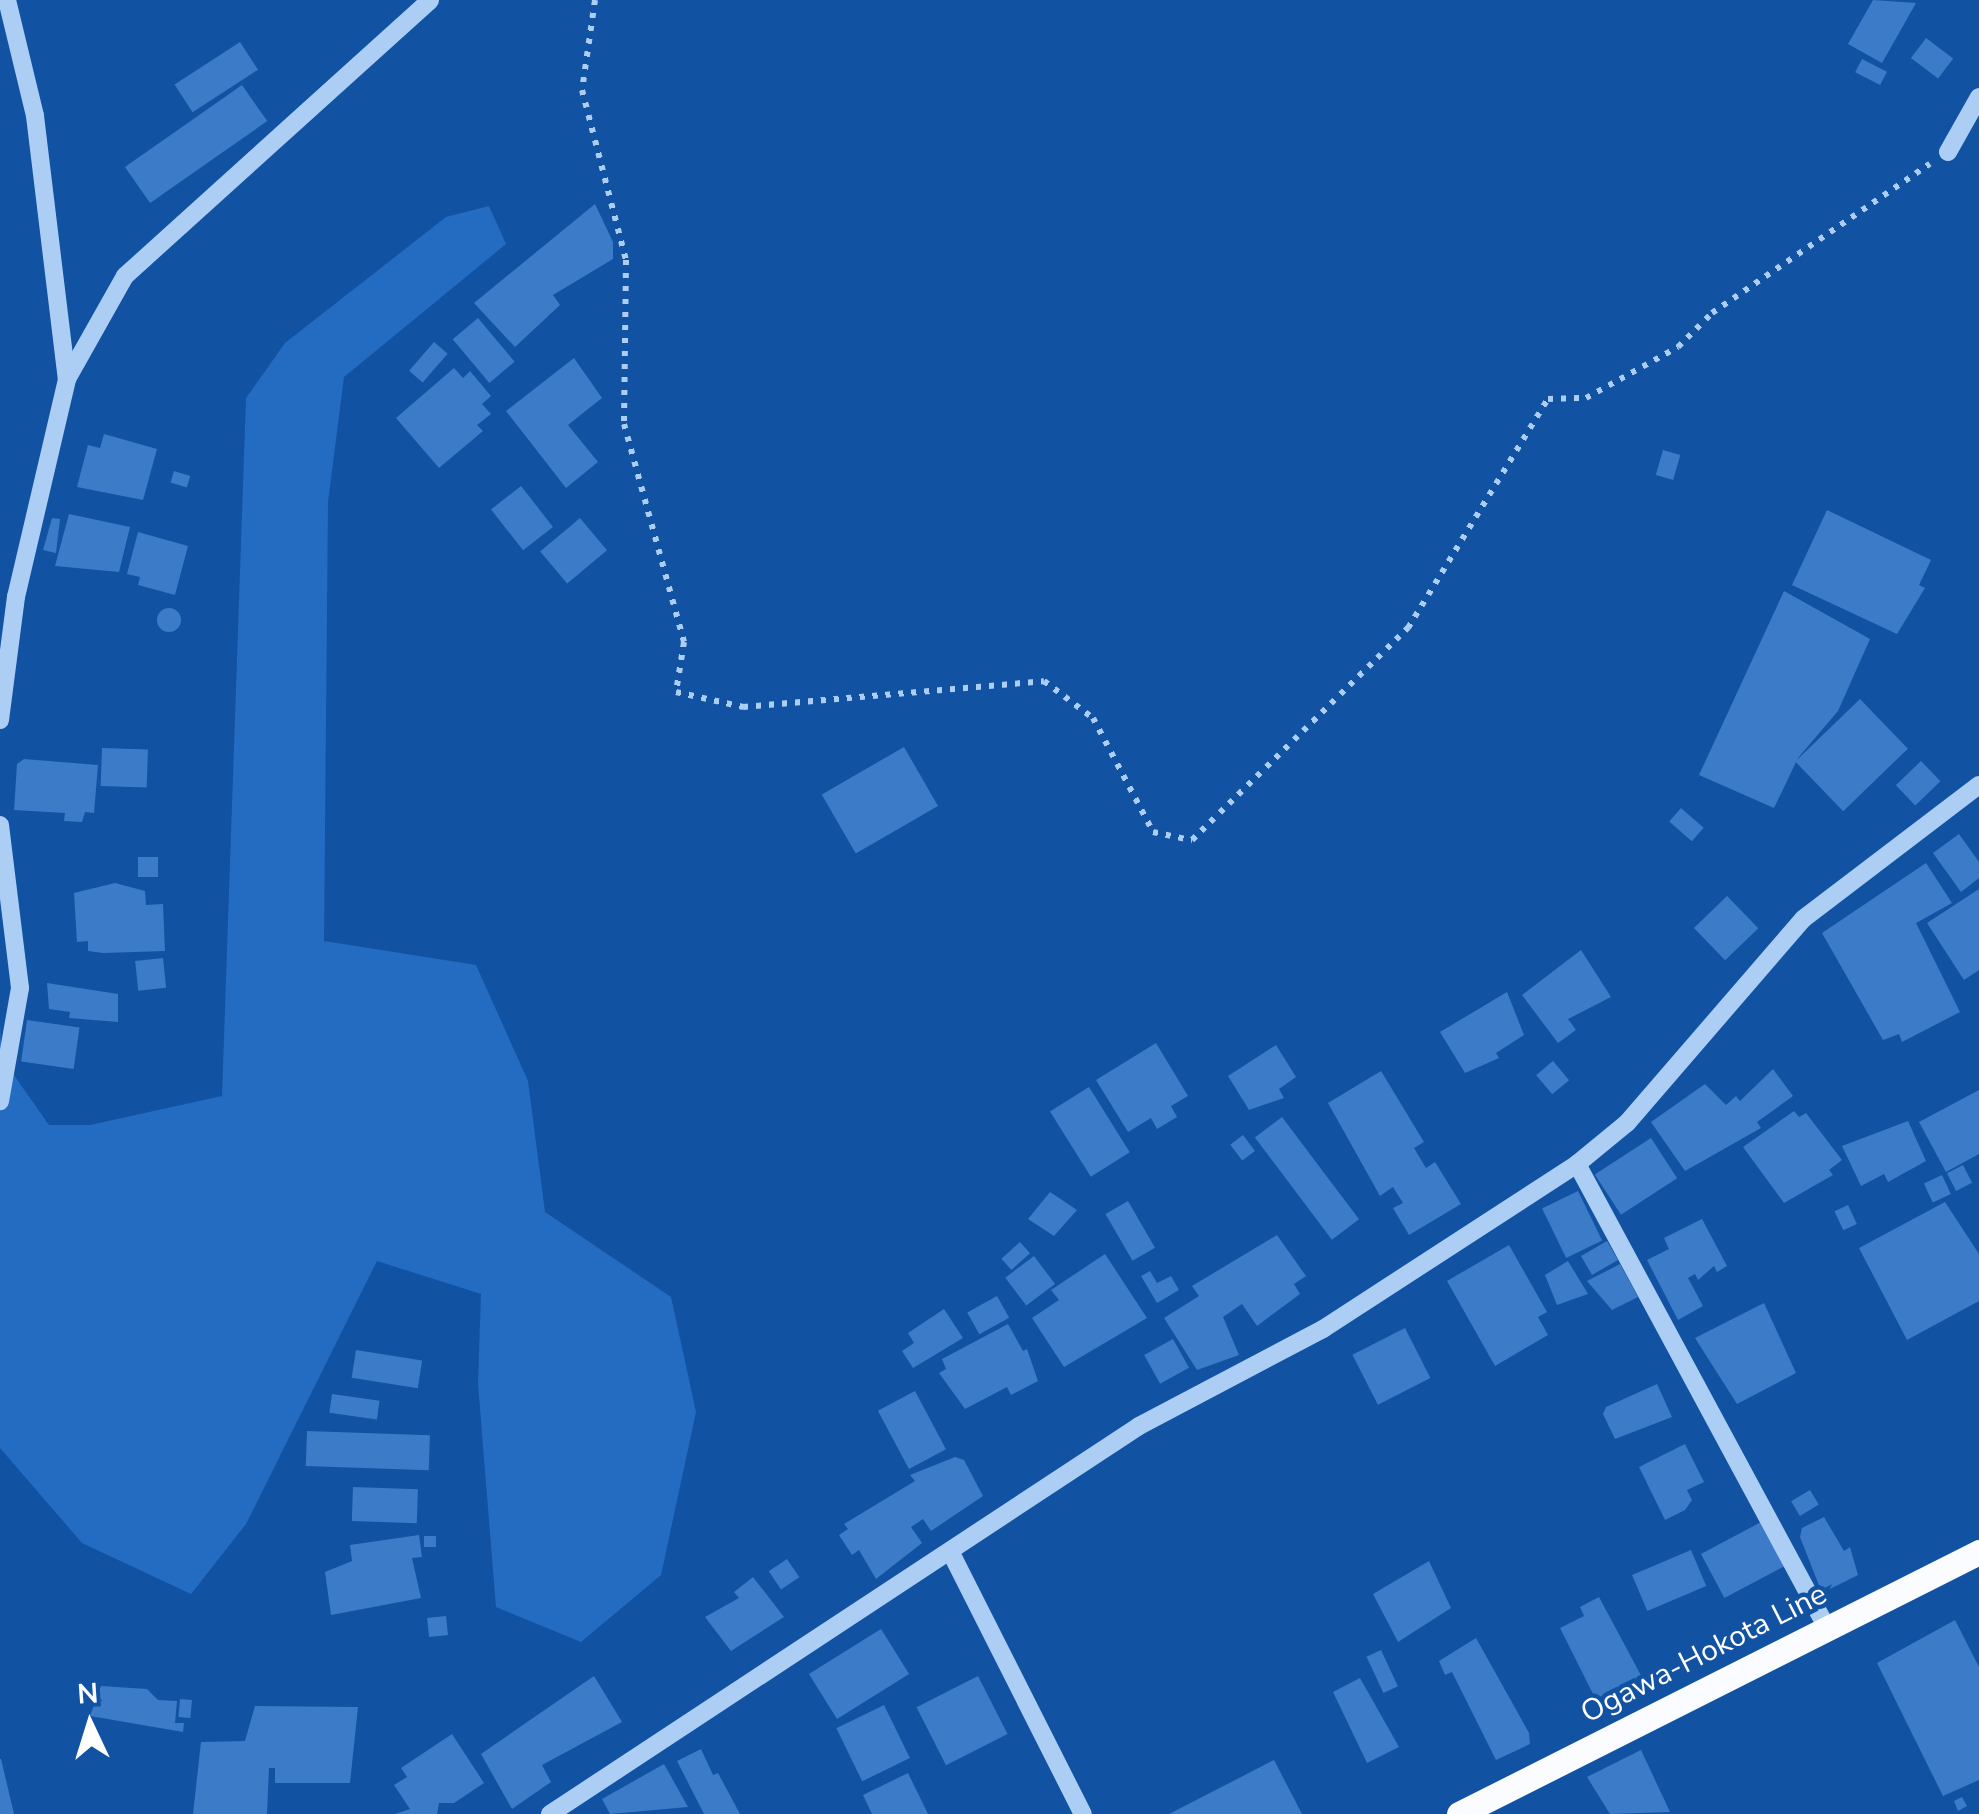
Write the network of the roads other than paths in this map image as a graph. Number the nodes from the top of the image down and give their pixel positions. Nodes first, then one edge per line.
1 (8, 0) edge
2 (430, 0) edge
3 (1979, 97) edge
4 (1948, 152) road end
5 (67, 378) junction
6 (0, 720) edge
7 (1975, 797) edge
8 (0, 825) edge
9 (0, 1102) edge
10 (1577, 1164) junction
11 (951, 1552) junction
12 (1979, 1552) edge
13 (1827, 1628) junction
14 (550, 1814) edge
15 (1083, 1814) edge
16 (1460, 1814) edge

1 - 5 street
2 - 5 street
3 - 4 street
5 - 6 street
7 - 10 street
8 - 9 street
10 - 11 street
10 - 13 street
11 - 14 street
11 - 15 street
12 - 13 main road, Ogawa-Hokota Line
13 - 16 main road, Ogawa-Hokota Line

